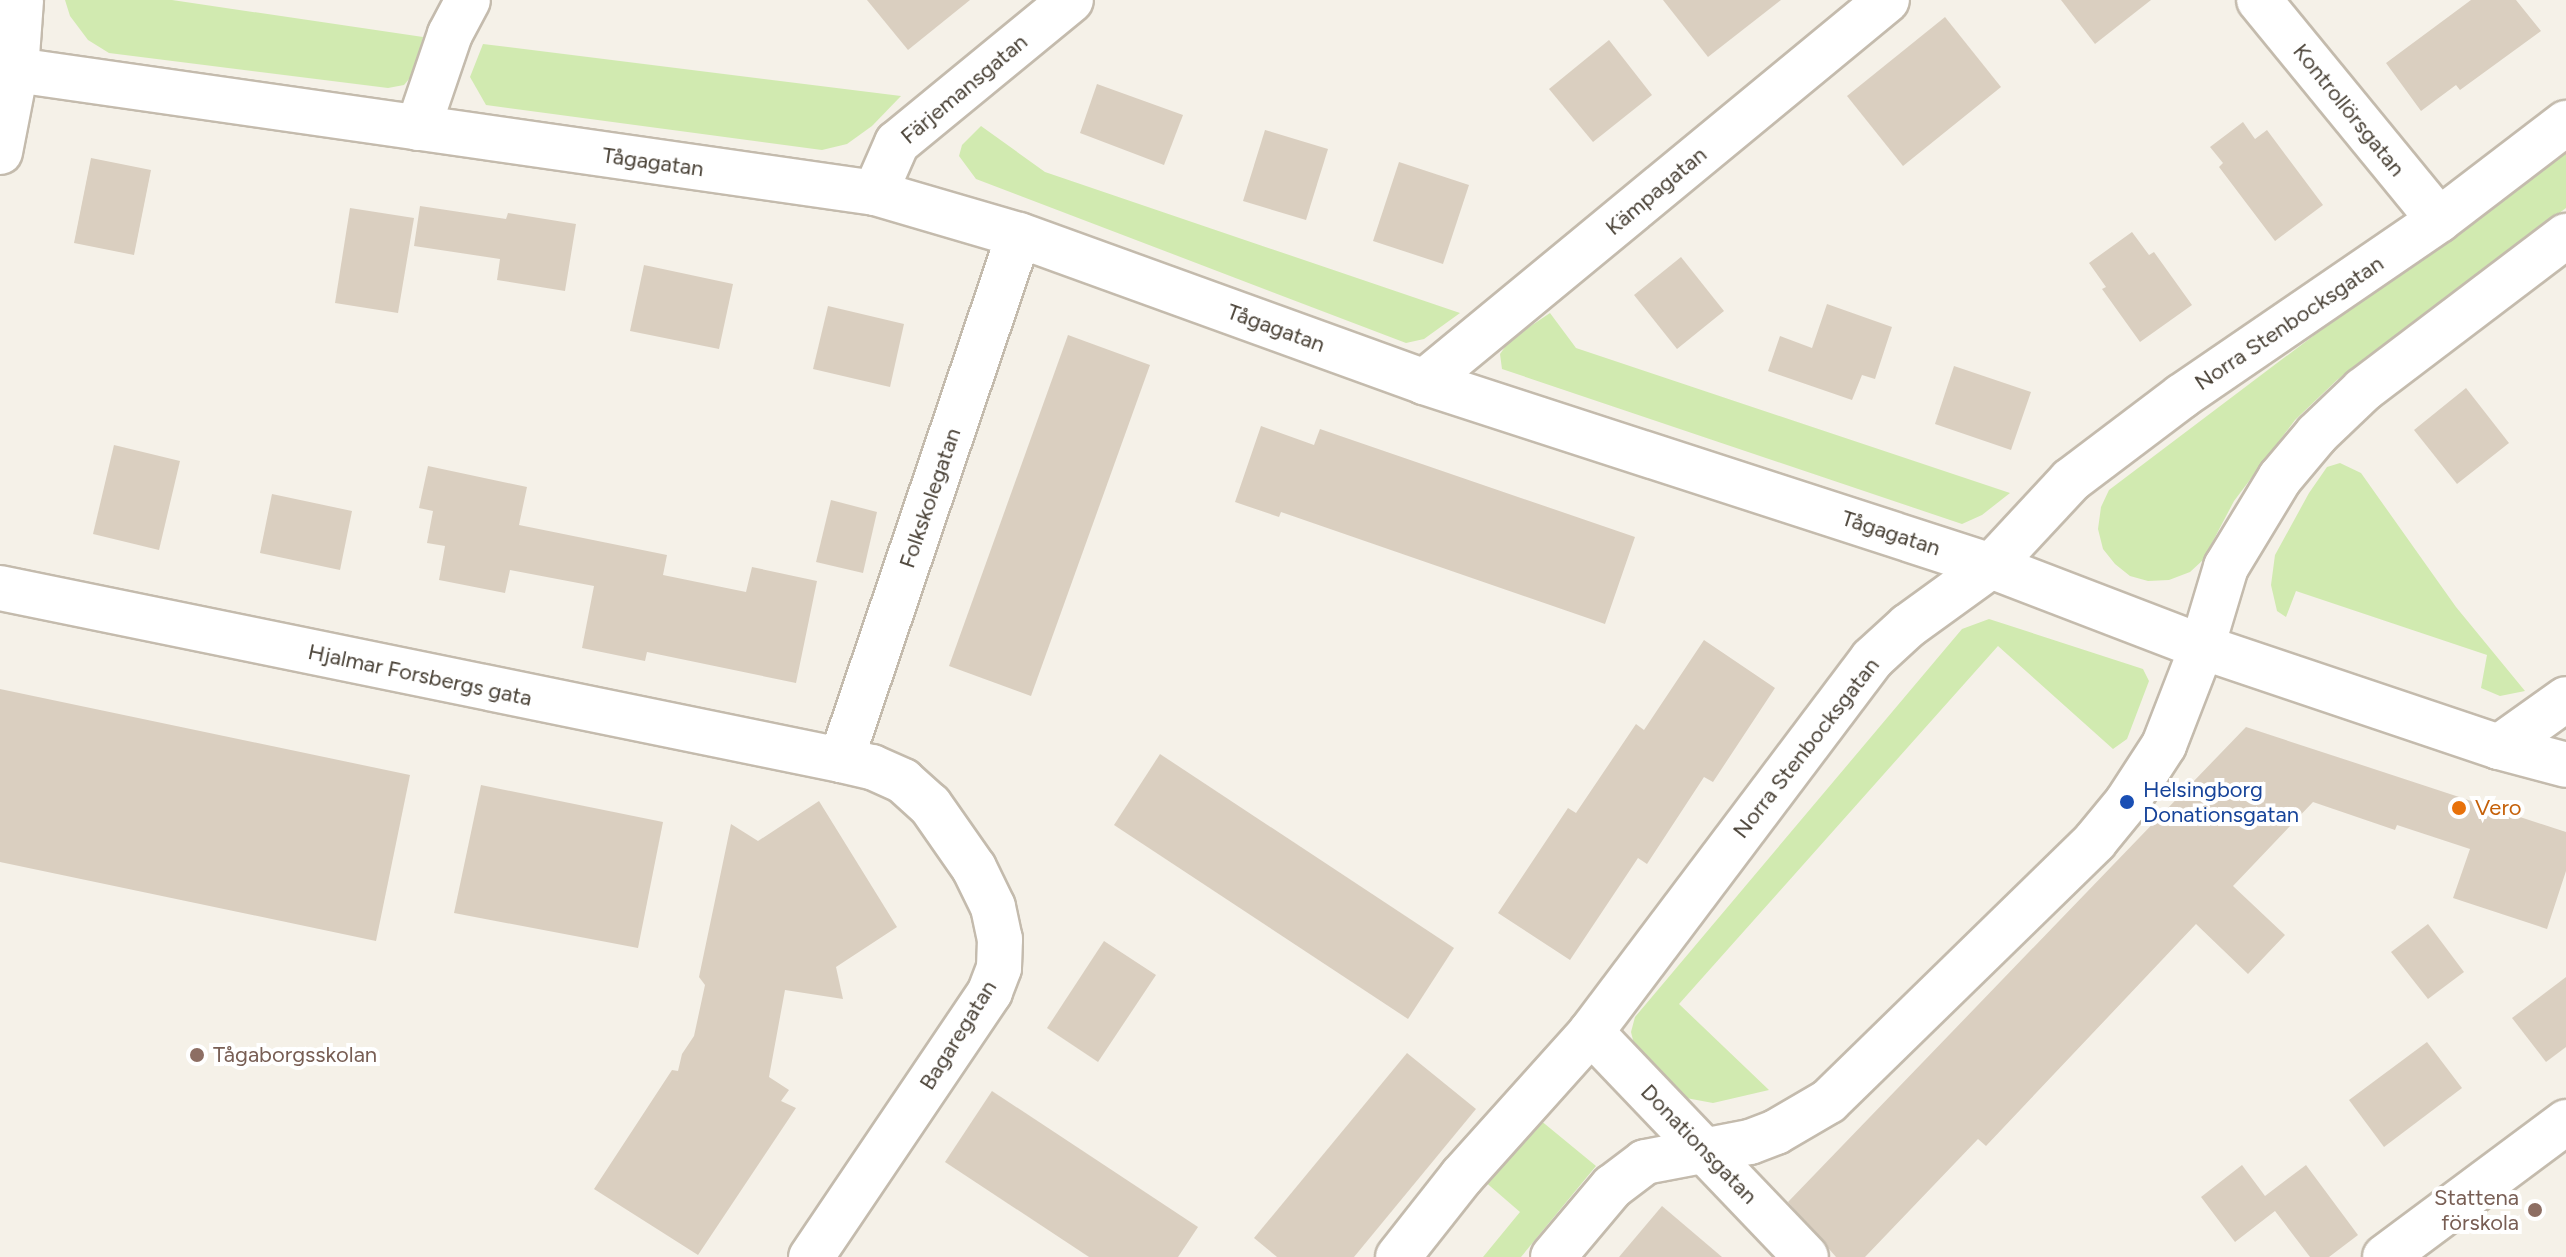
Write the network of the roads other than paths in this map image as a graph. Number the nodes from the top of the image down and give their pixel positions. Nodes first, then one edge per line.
1 (21, 0) edge
2 (468, 0) edge
3 (1071, 0) edge
4 (1887, 0) edge
5 (2259, 0) edge
6 (16, 70) junction
7 (2566, 123) edge
8 (418, 128) junction
9 (0, 152) edge
10 (875, 193) junction
11 (2439, 220) junction
12 (1019, 235) junction
13 (2566, 236) edge
14 (1424, 382) junction
15 (1991, 566) junction
16 (0, 588) edge
17 (2202, 647) junction
18 (2566, 699) edge
19 (2499, 747) junction
20 (841, 760) junction
21 (2566, 765) edge
22 (1591, 1032) junction
23 (2566, 1122) edge
24 (1704, 1149) junction
25 (811, 1257) edge
26 (1398, 1257) edge
27 (1553, 1257) edge
28 (1806, 1257) edge
29 (2385, 1257) edge

1 - 6 street
2 - 8 street
3 - 10 street, Färjemansgatan
4 - 14 street, Kämpagatan
5 - 11 street, Kontrollörsgatan
6 - 8 street, Tågagatan
6 - 9 street
7 - 11 street, Norra Stenbocksgatan
8 - 10 street, Tågagatan
10 - 12 street, Tågagatan
11 - 15 street, Norra Stenbocksgatan
12 - 14 street, Tågagatan
12 - 20 street, Folkskolegatan
13 - 17 street
14 - 15 street, Tågagatan
15 - 17 street, Tågagatan
15 - 22 street, Norra Stenbocksgatan
16 - 20 street, Hjalmar Forsbergs gata
17 - 19 street, Tågagatan
17 - 24 street
18 - 19 street
19 - 21 street, Tågagatan
20 - 25 street, Bagaregatan
22 - 24 street, Donationsgatan
22 - 26 street, Norra Stenbocksgatan
23 - 29 street
24 - 27 street
24 - 28 street, Donationsgatan

